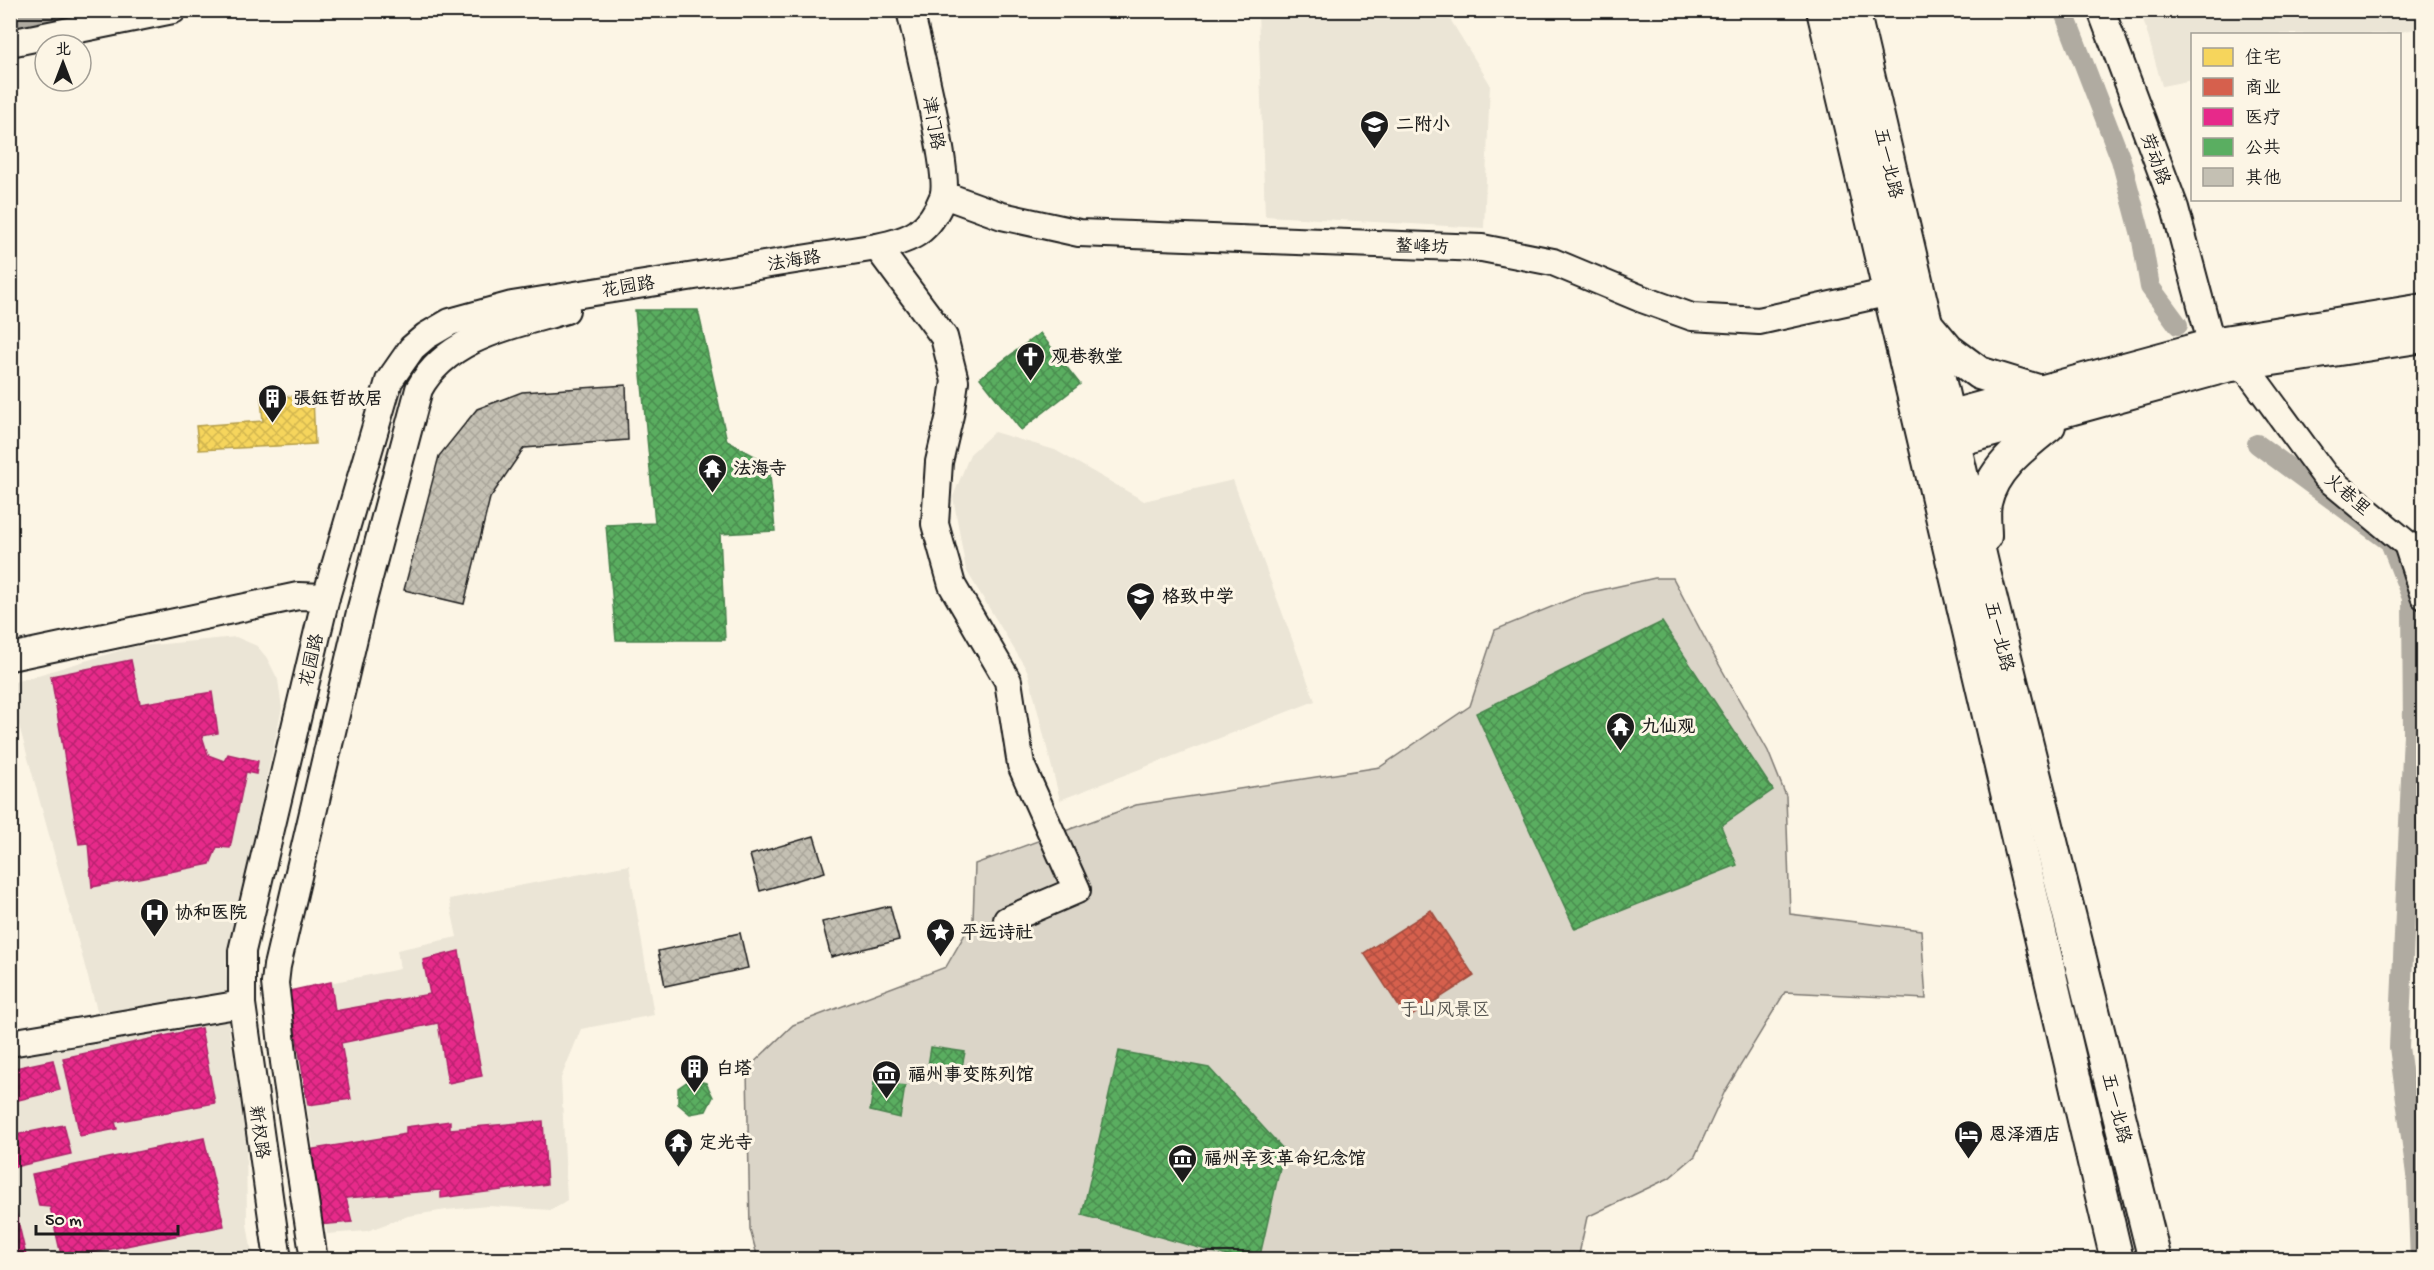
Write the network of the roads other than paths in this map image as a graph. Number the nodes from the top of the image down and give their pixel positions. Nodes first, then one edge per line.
1 (172, 10) edge
2 (910, 10) edge
3 (1823, 10) edge
4 (1853, 10) edge
5 (2102, 10) edge
6 (10, 43) edge
7 (944, 195) junction
8 (877, 247) junction
9 (663, 280) junction
10 (1890, 292) junction
11 (2424, 310) edge
12 (1927, 325) junction
13 (2424, 336) edge
14 (2212, 346) junction
15 (2243, 364) junction
16 (2045, 404) junction
17 (1936, 431) junction
18 (1985, 576) junction
19 (2424, 596) edge
20 (326, 597) junction
21 (10, 657) edge
22 (1007, 920) dead end
23 (242, 1004) junction
24 (277, 1007) joint
25 (10, 1043) edge
26 (278, 1260) edge
27 (314, 1260) edge
28 (2117, 1260) edge
29 (2155, 1260) edge

1 - 6 street
2 - 7 street, 津门路
3 - 10 main road, 五一北路
4 - 12 main road, 五一北路
5 - 14 street, 劳动路
7 - 8 street, 法海路
7 - 10 street, 鳌峰坊
8 - 9 street, 法海路
8 - 22 street
9 - 20 street, 花园路
9 - 24 street, 花园路
10 - 17 main road, 五一北路
11 - 14 main road
12 - 16 main road
12 - 17 main road, 五一北路
13 - 15 main road
14 - 16 main road
15 - 16 main road
15 - 19 street, 火巷里
16 - 17 main road
16 - 18 main road
17 - 18 main road, 五一北路
17 - 28 main road, 五一北路
18 - 29 main road, 五一北路
20 - 21 street
20 - 23 street, 花园路
23 - 25 street
23 - 26 street, 新权路
24 - 27 street, 新权路

